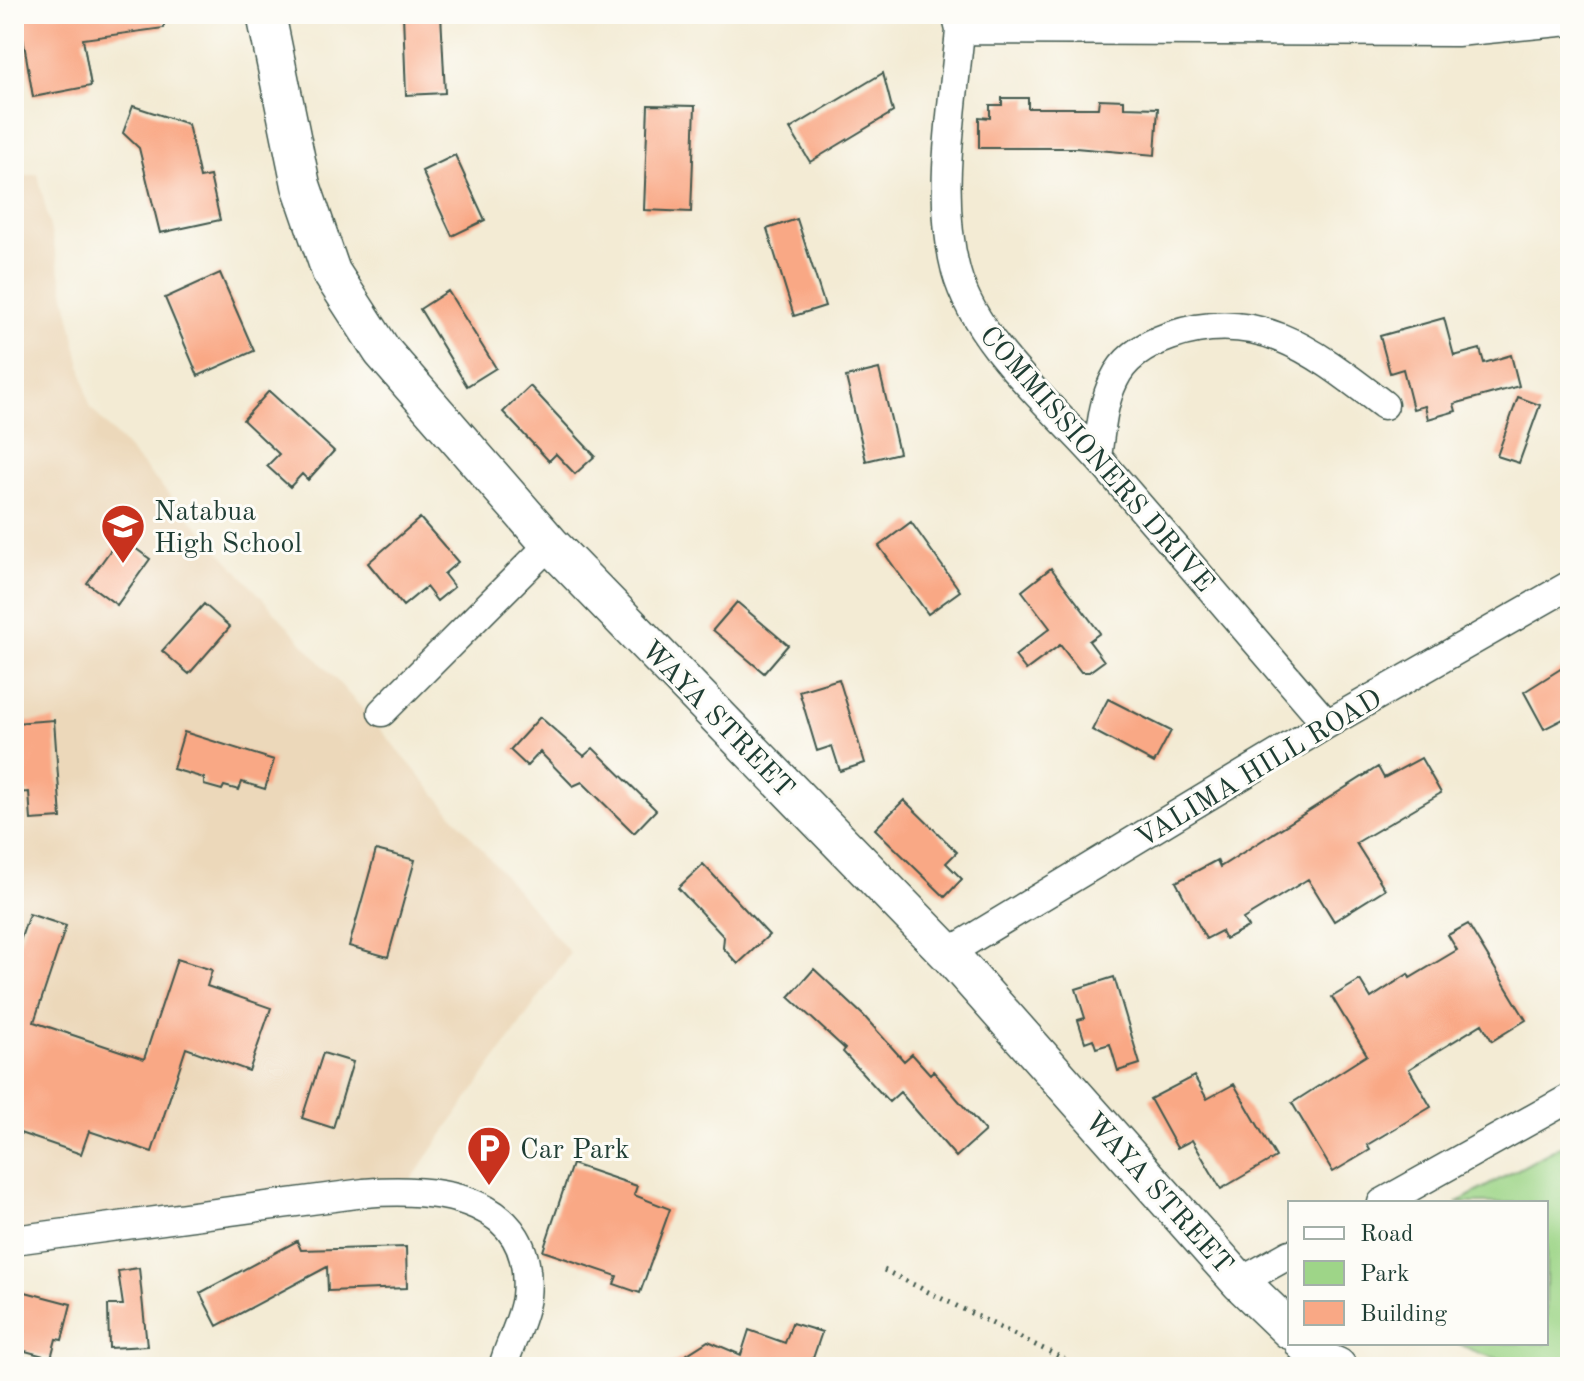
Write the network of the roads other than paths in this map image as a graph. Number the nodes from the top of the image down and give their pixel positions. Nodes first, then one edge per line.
1 (270, 21) edge
2 (1570, 21) edge
3 (958, 22) edge
4 (1457, 23) edge
5 (1384, 405) dead end
6 (1097, 457) junction
7 (550, 544) junction
8 (1570, 585) edge
9 (382, 712) dead end
10 (1327, 724) junction
11 (948, 953) junction
12 (1570, 1098) edge
13 (1386, 1201) edge
14 (14, 1240) edge
15 (1288, 1255) edge
16 (1240, 1282) junction
17 (1288, 1328) edge
18 (1306, 1345) edge
19 (503, 1367) edge
20 (1337, 1367) edge

1 - 7 main road, WAYA STREET
2 - 4 street
3 - 4 street
3 - 6 street, COMMISSIONERS DRIVE
5 - 6 street
6 - 10 street, COMMISSIONERS DRIVE
7 - 9 street
7 - 11 main road, WAYA STREET
8 - 10 street, VALIMA HILL ROAD
10 - 11 street, VALIMA HILL ROAD
11 - 16 main road, WAYA STREET
12 - 13 street
14 - 19 street
15 - 16 street
16 - 17 main road, WAYA STREET
18 - 20 main road

